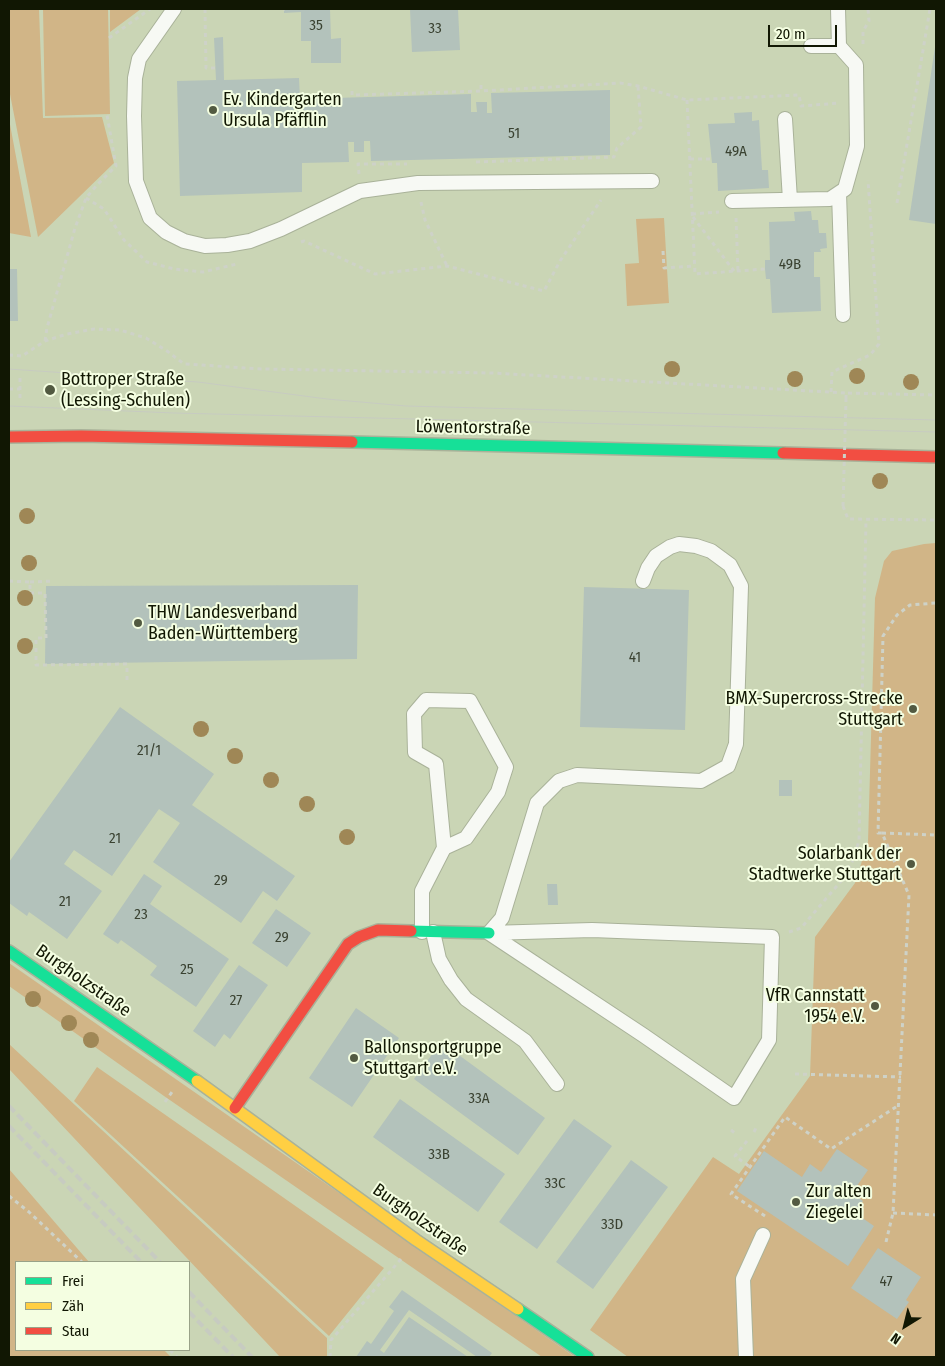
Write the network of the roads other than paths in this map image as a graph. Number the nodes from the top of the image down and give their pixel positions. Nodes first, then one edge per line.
1 (174, 9) edge
2 (838, 9) edge
3 (811, 46) dead end
4 (839, 46) junction
5 (785, 119) dead end
6 (652, 181) dead end
7 (839, 193) junction
8 (790, 200) junction
9 (732, 208) road end
10 (843, 315) dead end
11 (9, 437) edge
12 (936, 457) edge
13 (643, 581) dead end
14 (444, 848) junction
15 (428, 932) junction
16 (488, 933) junction
17 (9, 951) edge
18 (557, 1084) dead end
19 (235, 1108) junction
20 (763, 1235) dead end
21 (588, 1357) edge
22 (746, 1357) edge

1 - 6 lane
2 - 4 lane
3 - 4 lane
4 - 7 lane
5 - 8 lane
7 - 8 lane
7 - 10 lane
8 - 9 lane
11 - 12 street, Löwentorstraße
13 - 16 lane
14 - 14 lane
14 - 15 lane
15 - 16 street
15 - 18 lane
15 - 19 street
16 - 16 lane
17 - 19 street, Burgholzstraße
19 - 21 street, Burgholzstraße
20 - 22 lane

